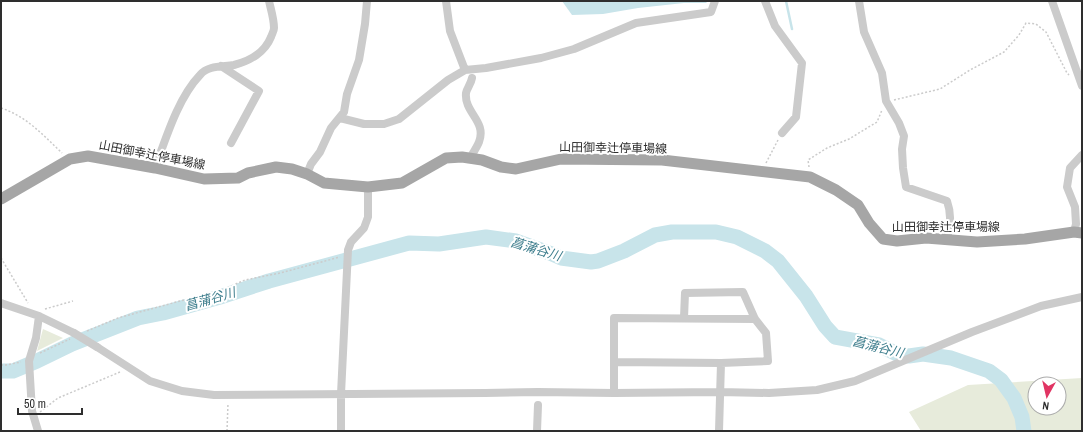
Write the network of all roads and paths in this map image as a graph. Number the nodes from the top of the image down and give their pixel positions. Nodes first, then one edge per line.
1 (269, 1) edge
2 (367, 1) edge
3 (446, 1) edge
4 (715, 1) edge
5 (765, 1) edge
6 (859, 1) edge
7 (1052, 1) edge
8 (222, 66) junction
9 (465, 70) junction
10 (1072, 77) dead end
11 (472, 78) dead end
12 (1082, 86) edge
13 (886, 102) junction
14 (1, 108) edge
15 (340, 118) junction
16 (782, 133) joint
17 (231, 143) dead end
18 (1082, 155) edge
19 (470, 158) junction
20 (70, 159) junction
21 (155, 168) junction
22 (761, 172) junction
23 (307, 174) junction
24 (810, 177) junction
25 (368, 187) junction
26 (1, 199) edge
27 (1078, 233) edge
28 (947, 239) junction
29 (341, 257) dead end
30 (1, 258) edge
31 (1082, 297) edge
32 (73, 301) dead end
33 (1, 303) edge
34 (26, 312) junction
35 (39, 316) junction
36 (684, 318) junction
37 (755, 318) junction
38 (85, 332) dead end
39 (73, 335) junction
40 (30, 359) junction
41 (615, 362) junction
42 (721, 363) junction
43 (1, 365) edge
44 (129, 368) junction
45 (720, 392) junction
46 (614, 393) junction
47 (341, 394) junction
48 (228, 395) junction
49 (538, 404) dead end
50 (34, 417) junction
51 (38, 431) edge
52 (227, 431) edge
53 (341, 431) edge
54 (537, 431) edge
55 (719, 431) edge

1 - 8 street
2 - 15 street
3 - 9 street
4 - 9 street
5 - 16 street
6 - 13 street
7 - 12 street
8 - 17 street
8 - 21 street
9 - 15 street
10 - 13 path
11 - 19 street
13 - 24 path
13 - 28 street
14 - 20 path
15 - 23 street
16 - 22 path
18 - 27 street
19 - 22 main road, 山田御幸辻停車場線
19 - 25 main road, 山田御幸辻停車場線
20 - 21 main road, 山田御幸辻停車場線
20 - 26 main road, 山田御幸辻停車場線
21 - 23 main road, 山田御幸辻停車場線
22 - 24 main road, 山田御幸辻停車場線
23 - 25 main road, 山田御幸辻停車場線
24 - 28 main road, 山田御幸辻停車場線
25 - 47 street
27 - 28 main road, 山田御幸辻停車場線
29 - 38 path
30 - 34 path
31 - 45 street
32 - 35 path
33 - 34 street
34 - 35 street
35 - 39 street
35 - 40 street
36 - 37 street
36 - 37 street
36 - 41 street
37 - 42 street
39 - 40 path
39 - 44 street, bridge
40 - 43 path
40 - 50 street
41 - 42 street
41 - 46 street
42 - 45 street
44 - 48 street
44 - 50 path
45 - 46 street
45 - 55 street
46 - 47 street
47 - 48 street
47 - 53 street
48 - 52 path
49 - 54 street
50 - 51 street

